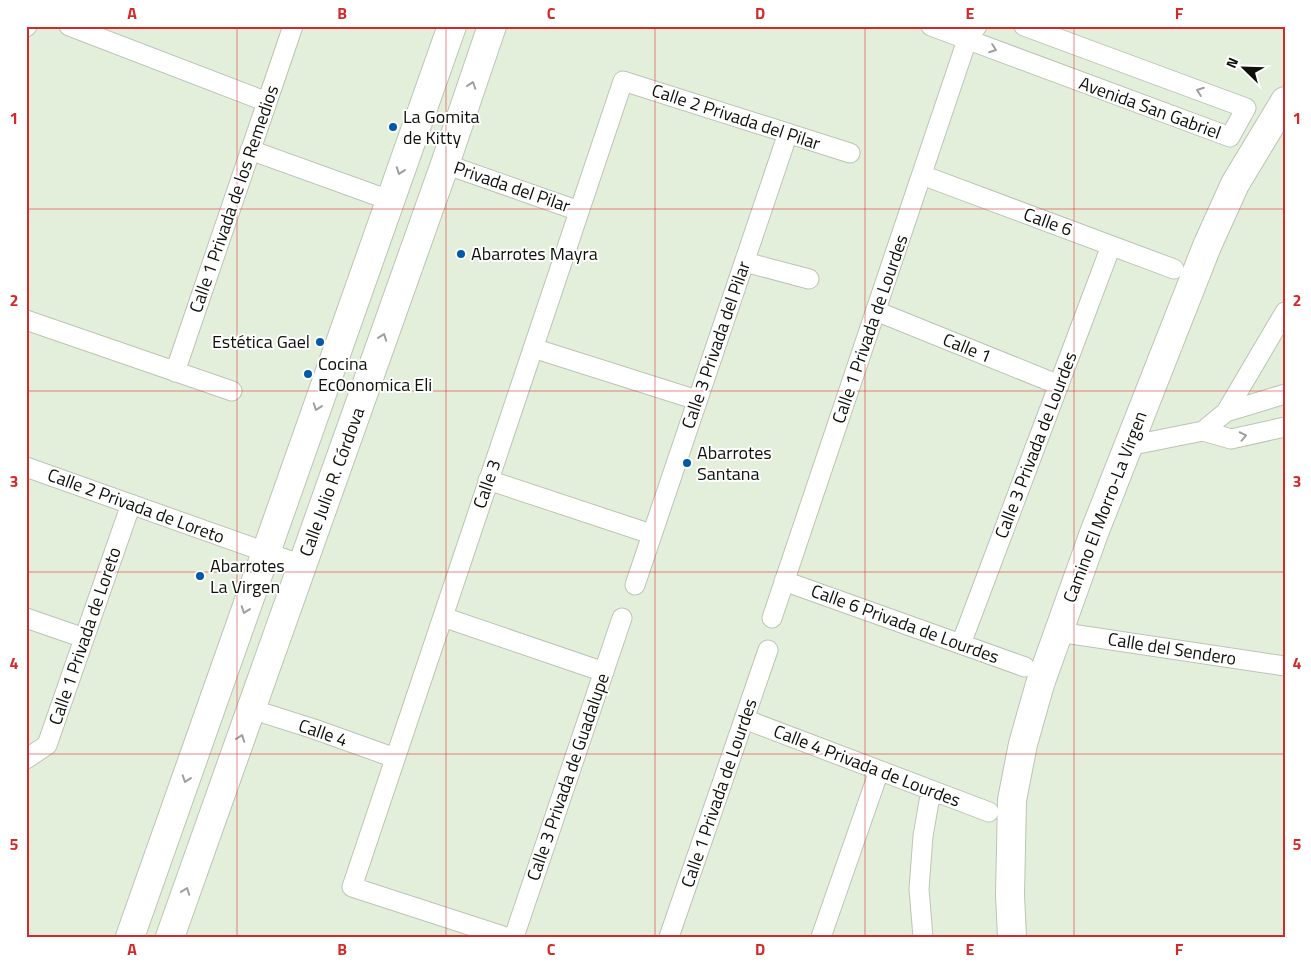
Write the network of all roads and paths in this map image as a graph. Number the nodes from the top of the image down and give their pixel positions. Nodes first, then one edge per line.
1 (69, 26) edge
2 (292, 26) edge
3 (452, 26) edge
4 (492, 26) edge
5 (931, 26) edge
6 (1024, 26) edge
7 (972, 33) edge
8 (623, 81) joint
9 (1285, 101) edge
10 (267, 102) junction
11 (788, 134) junction
12 (250, 150) junction
13 (850, 153) dead end
14 (444, 164) junction
15 (922, 176) junction
16 (389, 200) junction
17 (579, 211) junction
18 (1112, 246) junction
19 (745, 262) junction
20 (1174, 270) dead end
21 (809, 278) dead end
22 (876, 311) junction
23 (1285, 312) edge
24 (26, 320) edge
25 (533, 348) junction
26 (175, 372) junction
27 (1059, 385) junction
28 (232, 391) dead end
29 (1285, 394) edge
30 (697, 400) junction
31 (1226, 412) junction
32 (1285, 427) edge
33 (1202, 432) junction
34 (1128, 446) junction
35 (26, 466) edge
36 (488, 480) junction
37 (131, 504) junction
38 (652, 534) junction
39 (266, 552) junction
40 (302, 565) junction
41 (784, 582) junction
42 (635, 585) dead end
43 (443, 617) junction
44 (26, 618) edge
45 (622, 618) dead end
46 (772, 618) dead end
47 (1058, 632) junction
48 (84, 638) junction
49 (961, 644) junction
50 (768, 650) dead end
51 (1285, 666) edge
52 (1025, 667) dead end
53 (604, 672) junction
54 (251, 709) junction
55 (744, 720) junction
56 (395, 758) junction
57 (26, 759) edge
58 (879, 771) junction
59 (931, 790) junction
60 (989, 812) dead end
61 (130, 937) edge
62 (170, 937) edge
63 (506, 937) edge
64 (514, 937) edge
65 (669, 937) edge
66 (821, 937) edge
67 (922, 937) edge
68 (1012, 937) edge

1 - 10 street
2 - 10 street, Calle 1 Privada de los Remedios
3 -> 16 street
14 -> 4 street, Calle Julio R. Córdova
5 - 7 street, Avenida San Gabriel
7 -> 6 street, Avenida San Gabriel
7 - 15 street, Calle 1 Privada de Lourdes
8 - 11 street, Calle 2 Privada del Pilar
8 - 17 street, Calle 3
9 - 34 street, Camino El Morro-La Virgen
10 - 12 street, Calle 1 Privada de los Remedios
11 - 13 street, Calle 2 Privada del Pilar
11 - 19 street, Calle 3 Privada del Pilar
12 - 16 street
12 - 26 street, Calle 1 Privada de los Remedios
14 - 17 street, Privada del Pilar
40 -> 14 street, Calle Julio R. Córdova
15 - 18 street, Calle 6
15 - 22 street, Calle 1 Privada de Lourdes
16 -> 39 street
17 - 25 street, Calle 3
18 - 20 street, Calle 6
18 - 27 street, Calle 3 Privada de Lourdes
19 - 21 street
19 - 30 street, Calle 3 Privada del Pilar
22 - 27 street, Calle 1
22 - 41 street, Calle 1 Privada de Lourdes
23 - 31 street
24 - 26 street
25 - 30 street
25 - 36 street, Calle 3
26 - 28 street
27 - 49 street, Calle 3 Privada de Lourdes
29 - 31 street
30 - 38 street, Calle 3 Privada del Pilar
31 - 33 street
33 -> 32 street
33 - 34 street
34 - 47 street, Camino El Morro-La Virgen
35 - 37 street, Calle 2 Privada de Loreto
36 - 38 street
36 - 43 street, Calle 3
37 - 39 street, Calle 2 Privada de Loreto
37 - 48 street, Calle 1 Privada de Loreto
38 - 42 street, Calle 3 Privada del Pilar
39 - 40 street, Calle 2 Privada de Loreto
39 -> 61 street
40 - 54 street, Calle Julio R. Córdova
41 - 46 street, Calle 1 Privada de Lourdes
41 - 49 street, Calle 6 Privada de Lourdes
43 - 53 street
43 - 56 street, Calle 3
44 - 48 street
45 - 53 street, Calle 3 Privada de Guadalupe
47 - 51 street, Calle del Sendero
47 - 68 street, Camino El Morro-La Virgen
48 - 57 street, Calle 1 Privada de Loreto
49 - 52 street, Calle 6 Privada de Lourdes
50 - 55 street, Calle 1 Privada de Lourdes
53 - 64 street, Calle 3 Privada de Guadalupe
54 - 56 street, Calle 4
62 -> 54 street, Calle Julio R. Córdova
55 - 58 street, Calle 4 Privada de Lourdes
55 - 65 street, Calle 1 Privada de Lourdes
56 - 63 street, Calle 3
58 - 59 street, Calle 4 Privada de Lourdes
58 - 66 street
59 - 60 street, Calle 4 Privada de Lourdes
59 - 67 street

